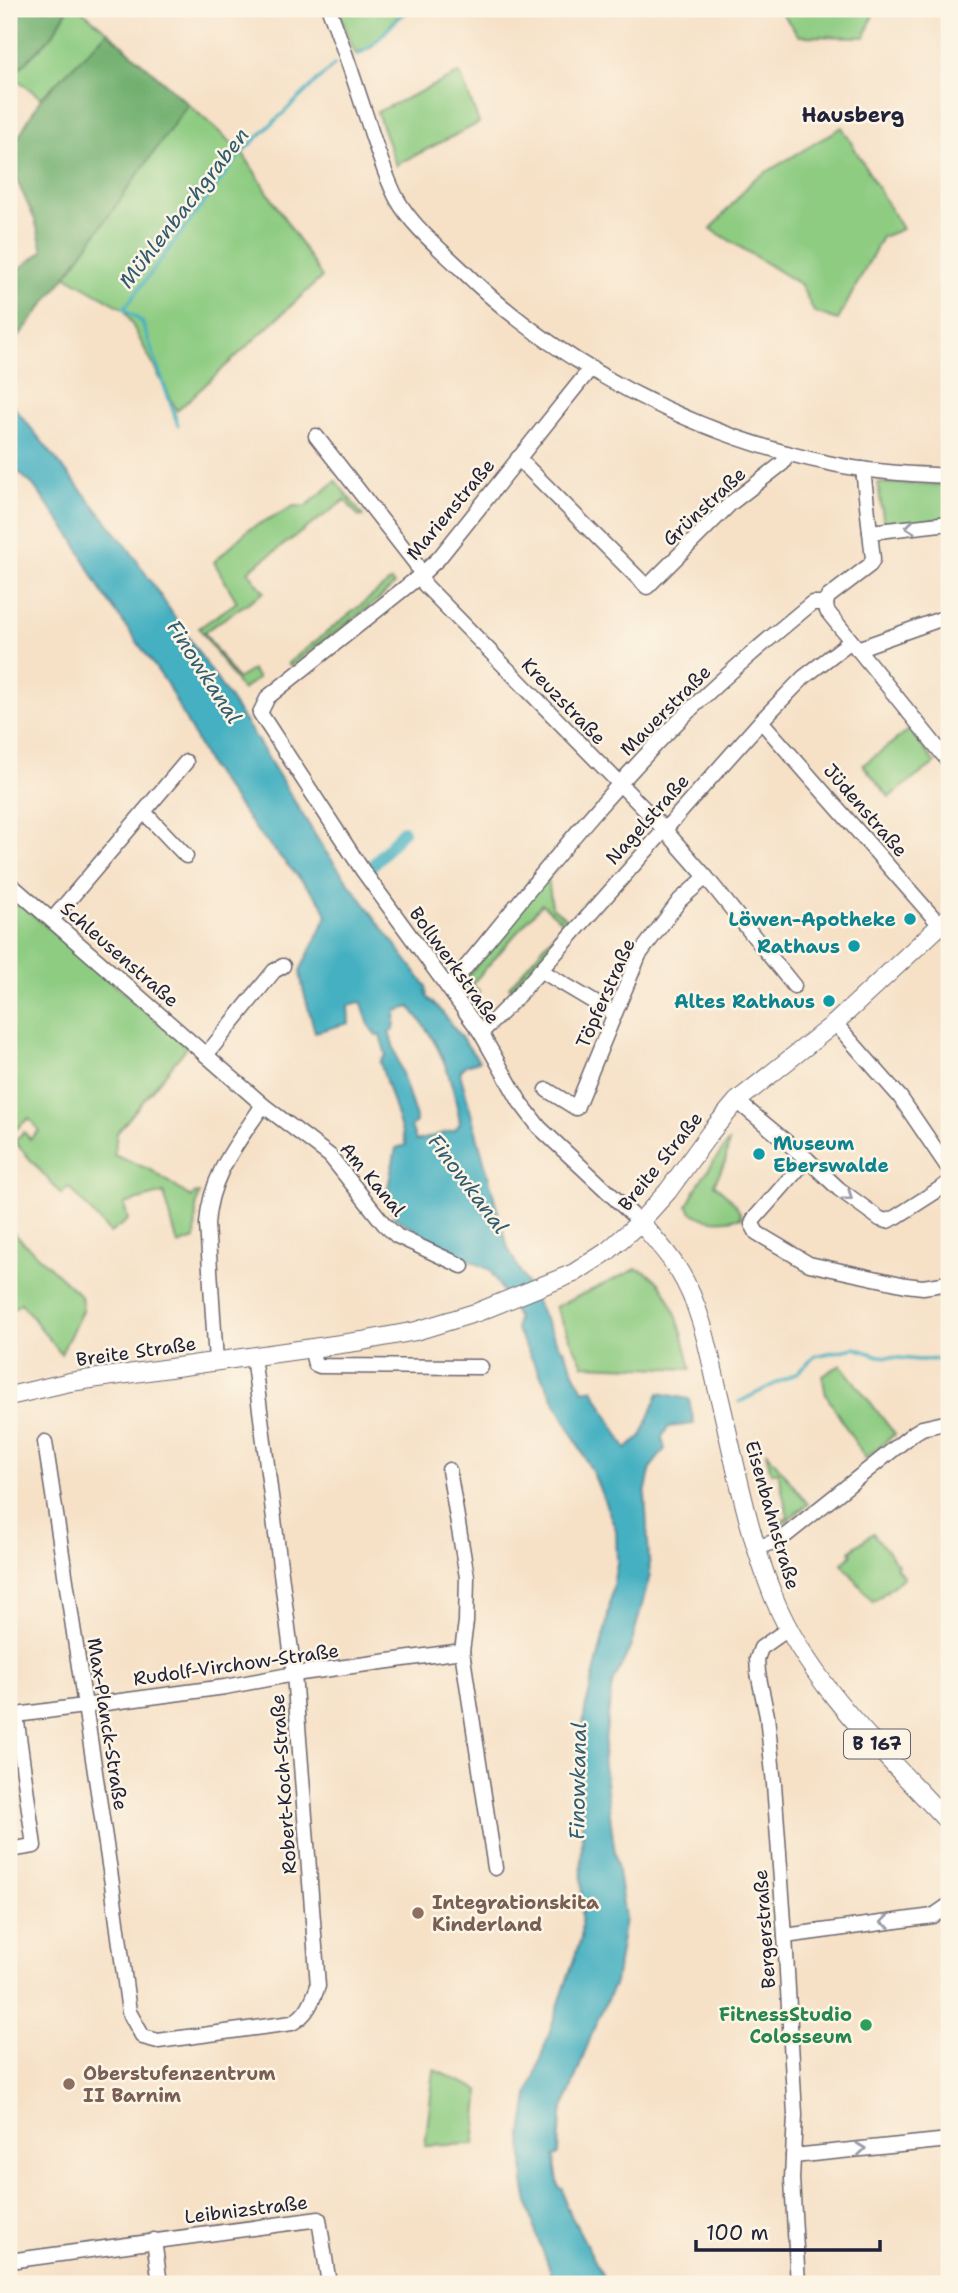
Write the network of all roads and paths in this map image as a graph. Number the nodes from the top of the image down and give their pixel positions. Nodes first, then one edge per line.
1 (329, 9) edge
2 (591, 368) junction
3 (316, 436) dead end
4 (787, 453) junction
5 (518, 458) junction
6 (863, 469) junction
7 (949, 476) edge
8 (949, 523) edge
9 (870, 532) junction
10 (421, 575) junction
11 (825, 603) junction
12 (949, 615) edge
13 (854, 645) junction
14 (260, 713) joint
15 (761, 721) junction
16 (186, 762) dead end
17 (949, 762) edge
18 (619, 785) junction
19 (144, 812) junction
20 (663, 830) junction
21 (186, 856) dead end
22 (706, 877) junction
23 (9, 883) edge
24 (52, 920) junction
25 (945, 921) edge
26 (283, 966) dead end
27 (540, 970) junction
28 (447, 986) junction
29 (794, 986) dead end
30 (614, 1014) junction
31 (829, 1024) junction
32 (481, 1033) junction
33 (206, 1055) junction
34 (547, 1090) dead end
35 (737, 1101) junction
36 (263, 1105) junction
37 (807, 1158) junction
38 (949, 1169) edge
39 (949, 1183) edge
40 (640, 1222) junction
41 (462, 1266) dead end
42 (949, 1283) edge
43 (312, 1348) junction
44 (253, 1356) junction
45 (216, 1361) junction
46 (481, 1367) dead end
47 (9, 1396) edge
48 (949, 1422) edge
49 (45, 1442) dead end
50 (449, 1470) dead end
51 (758, 1547) junction
52 (788, 1629) junction
53 (463, 1651) junction
54 (294, 1674) junction
55 (86, 1705) junction
56 (12, 1716) edge
57 (949, 1823) edge
58 (9, 1850) edge
59 (495, 1868) dead end
60 (949, 1905) edge
61 (785, 1936) junction
62 (130, 2012) joint
63 (949, 2140) edge
64 (793, 2156) junction
65 (154, 2240) junction
66 (9, 2261) edge
67 (160, 2284) edge
68 (329, 2284) edge
69 (798, 2284) edge

1 - 2 street
2 - 4 street
2 - 5 street, Marienstraße
3 - 10 street, Kreuzstraße
4 - 5 street, Grünstraße
4 - 6 street
5 - 10 street, Marienstraße
6 - 7 street
6 - 9 street, Mauerstraße
8 -> 9 street
9 - 11 street, Mauerstraße
10 - 14 street, Marienstraße
10 - 18 street, Kreuzstraße
11 - 13 street
11 - 18 street, Mauerstraße
12 - 13 street, Nagelstraße
13 - 15 street, Nagelstraße
13 - 17 street
14 - 28 street, Bollwerkstraße
15 - 20 street, Nagelstraße
15 - 25 street, Jüdenstraße
16 - 19 street
18 - 20 street, Kreuzstraße
18 - 28 street, Mauerstraße
19 - 21 street
19 - 24 street
20 - 22 street, Kreuzstraße
20 - 27 street, Nagelstraße
22 - 29 street, Kreuzstraße
22 - 30 street, Töpferstraße
23 - 24 street, Schleusenstraße
24 - 33 street, Schleusenstraße
25 - 31 main road, Breite Straße
26 - 33 street
27 - 30 street
27 - 32 street, Nagelstraße
28 - 32 street, Bollwerkstraße
30 - 34 street, Töpferstraße
31 - 35 main road, Breite Straße
31 - 38 street
32 - 40 street, Bollwerkstraße
33 - 36 street, Schleusenstraße
35 - 37 street
35 - 40 main road, Breite Straße
36 - 41 street, Am Kanal
36 - 45 street
37 -> 39 street
37 - 42 street
40 - 43 main road, Breite Straße
40 - 51 main road, Eisenbahnstraße / B 167
43 - 44 main road, Breite Straße
43 - 46 street
44 - 45 main road, Breite Straße
44 - 54 street, Robert-Koch-Straße
45 - 47 main road, Breite Straße
48 - 51 street
49 - 55 street, Max-Planck-Straße
50 - 53 street
51 - 52 main road, Eisenbahnstraße / B 167
52 - 57 main road, Eisenbahnstraße / B 167
52 - 61 street, Bergerstraße
53 - 54 street, Rudolf-Virchow-Straße
53 - 59 street
54 - 55 street, Rudolf-Virchow-Straße
54 - 62 street, Robert-Koch-Straße
55 - 56 street, Rudolf-Virchow-Straße
55 - 62 street, Max-Planck-Straße
56 - 58 street, Rudolf-Virchow-Straße
60 -> 61 street
61 - 64 street, Bergerstraße
64 -> 63 street
64 - 69 street, Bergerstraße
65 - 66 street
65 - 67 street
65 - 68 street, Leibnizstraße

